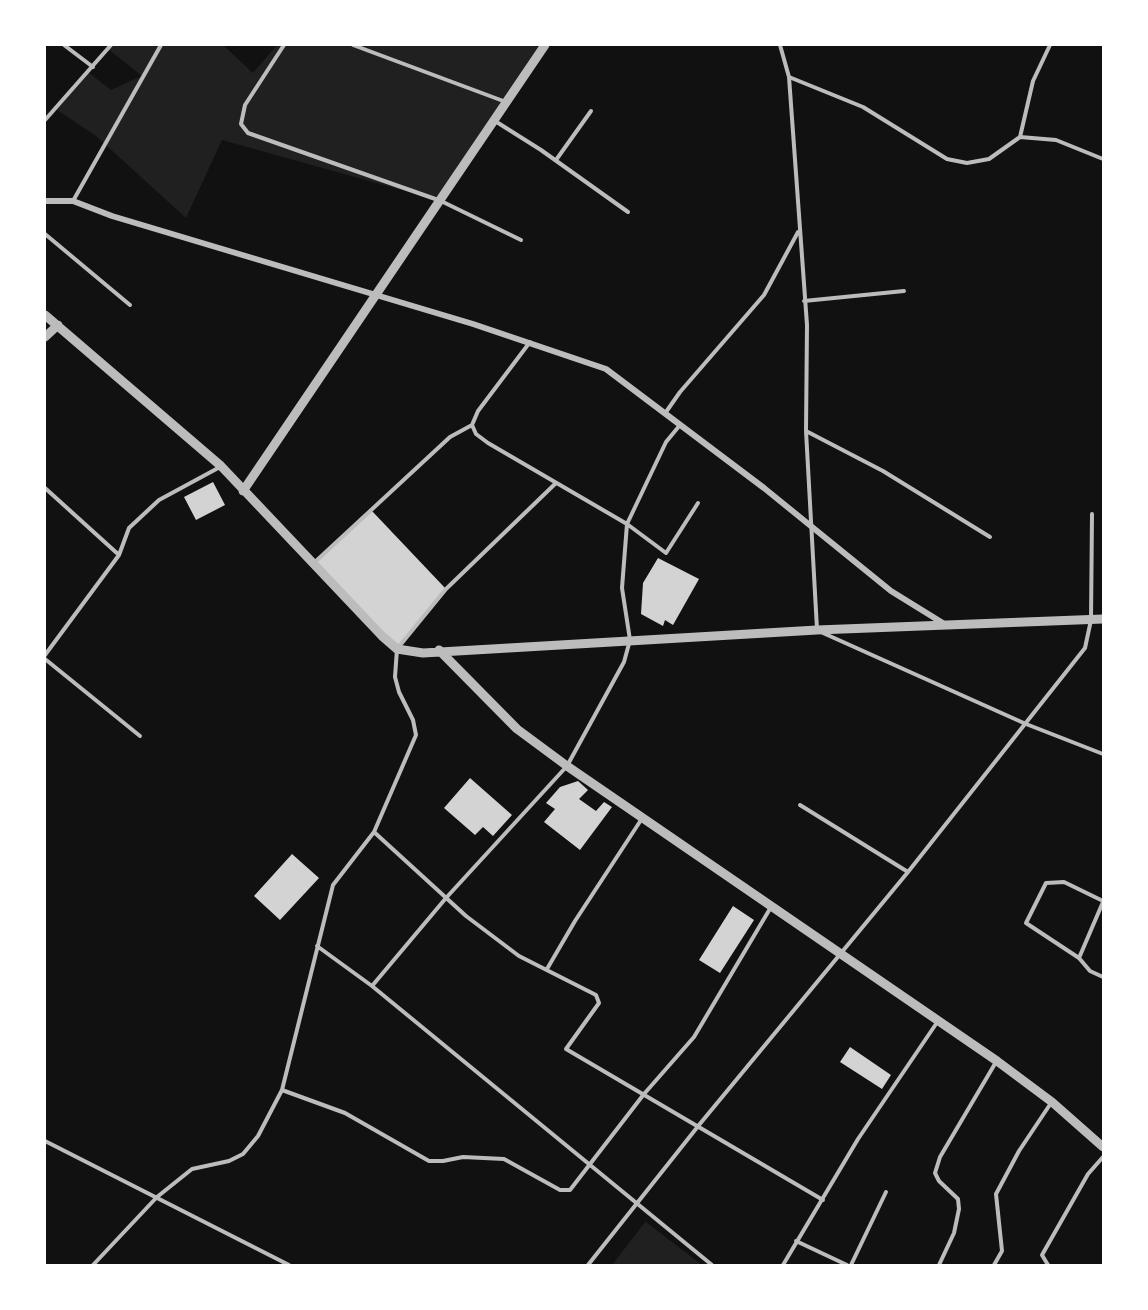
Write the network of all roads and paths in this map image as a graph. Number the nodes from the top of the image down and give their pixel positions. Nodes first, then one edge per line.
1 (64, 45) edge
2 (111, 45) edge
3 (161, 45) edge
4 (284, 45) edge
5 (353, 45) edge
6 (545, 45) edge
7 (780, 45) edge
8 (1050, 45) edge
9 (93, 67) junction
10 (789, 78) junction
11 (507, 102) junction
12 (591, 111) dead end
13 (45, 120) edge
14 (495, 121) junction
15 (1020, 137) junction
16 (1103, 159) edge
17 (556, 160) junction
18 (45, 201) edge
19 (73, 201) junction
20 (441, 201) junction
21 (628, 212) dead end
22 (798, 231) junction
23 (45, 234) edge
24 (521, 240) dead end
25 (904, 291) dead end
26 (375, 295) junction
27 (804, 301) junction
28 (130, 305) dead end
29 (45, 315) edge
30 (58, 325) junction
31 (45, 337) edge
32 (531, 342) junction
33 (666, 412) junction
34 (682, 423) junction
35 (472, 424) junction
36 (806, 431) junction
37 (221, 466) junction
38 (556, 483) junction
39 (45, 488) edge
40 (243, 491) junction
41 (698, 503) dead end
42 (1092, 514) dead end
43 (627, 524) junction
44 (813, 526) junction
45 (990, 537) dead end
46 (119, 555) junction
47 (314, 562) junction
48 (1091, 620) junction
49 (1103, 620) edge
50 (946, 625) junction
51 (817, 630) junction
52 (630, 640) junction
53 (397, 649) junction
54 (438, 650) junction
55 (45, 654) edge
56 (45, 659) edge
57 (1026, 724) junction
58 (140, 736) dead end
59 (1103, 754) edge
60 (567, 766) junction
61 (800, 805) dead end
62 (642, 818) junction
63 (374, 832) junction
64 (908, 872) junction
65 (446, 898) junction
66 (1103, 901) edge
67 (772, 906) junction
68 (317, 946) junction
69 (839, 953) junction
70 (1079, 958) junction
71 (548, 969) junction
72 (1103, 977) edge
73 (372, 986) junction
74 (938, 1021) junction
75 (997, 1061) junction
76 (282, 1090) junction
77 (644, 1094) junction
78 (1052, 1102) junction
79 (699, 1125) junction
80 (45, 1141) edge
81 (1103, 1147) edge
82 (1103, 1157) edge
83 (590, 1164) junction
84 (886, 1192) dead end
85 (157, 1197) junction
86 (823, 1200) junction
87 (636, 1202) junction
88 (796, 1241) junction
89 (93, 1265) edge
90 (290, 1265) edge
91 (588, 1265) edge
92 (712, 1265) edge
93 (783, 1265) edge
94 (849, 1265) edge
95 (939, 1265) edge
96 (994, 1265) edge
97 (1048, 1265) edge

1 - 9 lane
2 - 9 lane
3 - 19 lane
4 - 20 lane
5 - 11 lane
6 - 11 street
7 - 10 lane
8 - 15 lane
9 - 13 lane
10 - 15 lane
10 - 22 lane
11 - 14 street
12 - 17 lane
14 - 17 lane
14 - 20 street
15 - 16 lane
17 - 21 lane
18 - 19 street
19 - 26 street
20 - 24 lane
20 - 26 street
22 - 27 lane
22 - 33 lane
23 - 28 lane
25 - 27 lane
26 - 32 street
26 - 40 street
27 - 36 lane
29 - 30 street
30 - 31 street
30 - 37 street
32 - 33 street
32 - 35 lane
33 - 34 street
34 - 43 lane
34 - 44 street
35 - 38 lane
35 - 47 lane
36 - 44 lane
36 - 45 lane
37 - 40 street
37 - 46 lane
38 - 43 lane
38 - 53 lane
39 - 46 lane
40 - 47 street
41 - 43 lane
42 - 48 lane
43 - 52 lane
44 - 50 street
44 - 51 lane
46 - 55 lane
47 - 53 street
48 - 49 street
48 - 50 street
48 - 57 lane
50 - 51 street
51 - 52 street
51 - 57 lane
52 - 54 street
52 - 60 lane
53 - 54 street
53 - 63 lane
54 - 60 street
56 - 58 lane
57 - 59 lane
57 - 64 lane
60 - 62 street
60 - 65 lane
61 - 64 lane
62 - 67 street
62 - 71 lane
63 - 65 lane
63 - 68 lane
64 - 69 lane
65 - 71 lane
65 - 73 lane
66 - 70 lane
66 - 70 lane
67 - 69 street
67 - 77 lane
68 - 73 lane
68 - 76 lane
69 - 74 street
69 - 79 lane
70 - 72 lane
71 - 77 lane
73 - 83 lane
74 - 75 street
74 - 86 lane
75 - 78 street
75 - 95 lane
76 - 83 lane
76 - 85 lane
77 - 79 lane
77 - 83 lane
78 - 81 street
78 - 96 lane
79 - 86 lane
79 - 87 lane
80 - 85 lane
82 - 97 lane
83 - 87 lane
84 - 94 lane
85 - 89 lane
85 - 90 lane
86 - 88 lane
87 - 91 lane
87 - 92 lane
88 - 93 lane
88 - 94 lane

